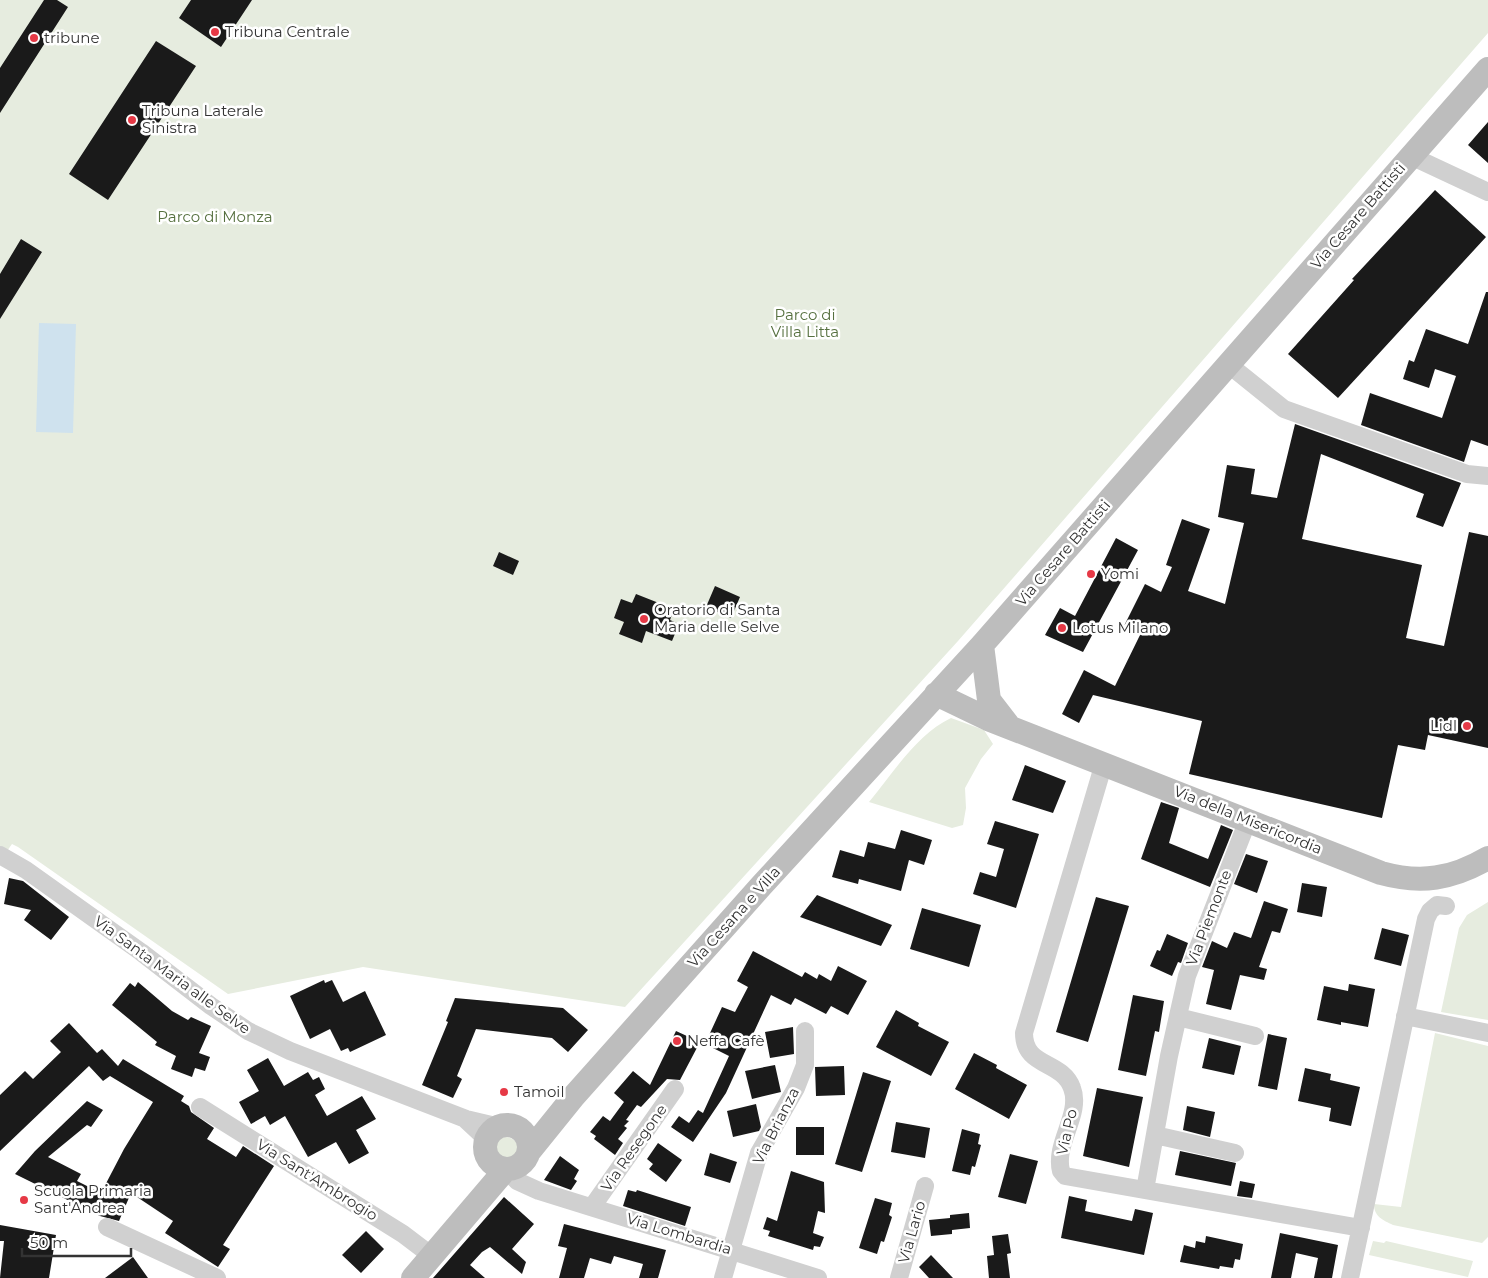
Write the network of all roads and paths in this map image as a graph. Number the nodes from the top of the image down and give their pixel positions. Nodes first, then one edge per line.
1 (1488, 69) edge
2 (1411, 156) junction
3 (1488, 192) edge
4 (1228, 364) junction
5 (1488, 476) edge
6 (982, 645) junction
7 (956, 673) junction
8 (936, 694) junction
9 (989, 700) junction
10 (1010, 726) junction
11 (896, 740) joint
12 (1104, 763) junction
13 (1248, 820) junction
14 (0, 855) edge
15 (1488, 858) edge
16 (1446, 906) dead end
17 (1405, 1016) junction
18 (1178, 1017) junction
19 (805, 1031) dead end
20 (1488, 1033) edge
21 (1255, 1036) dead end
22 (675, 1089) dead end
23 (200, 1107) dead end
24 (1155, 1135) junction
25 (507, 1149) junction
26 (1235, 1153) dead end
27 (925, 1186) dead end
28 (1145, 1190) junction
29 (592, 1207) junction
30 (107, 1227) dead end
31 (1360, 1228) junction
32 (731, 1250) junction
33 (432, 1256) junction
34 (216, 1278) edge
35 (413, 1278) edge
36 (723, 1278) edge
37 (818, 1278) edge
38 (898, 1278) edge
39 (1350, 1278) edge

1 - 2 main road, Via Cesare Battisti
2 - 3 street
2 - 4 main road, Via Cesare Battisti
4 - 5 street
4 - 6 main road, Via Cesare Battisti
6 - 7 main road, Via Cesare Battisti
6 - 9 main road
7 - 8 main road, Via Cesare Battisti
7 - 9 main road, Via della Misericordia
8 - 10 main road, Via della Misericordia
8 - 11 main road, Via Cesare Battisti
9 - 10 main road, Via della Misericordia
10 - 12 main road, Via della Misericordia
11 - 25 main road, Via Cesana e Villa
12 - 13 main road, Via della Misericordia
12 - 28 street, Via Po
13 - 15 main road, Via della Misericordia
13 - 18 street, Via Piemonte
14 - 25 street, Via Santa Maria alle Selve
16 - 17 street
17 - 20 street
17 - 31 street
18 - 21 street
18 - 24 street, Via Piemonte
19 - 32 street, Via Brianza
22 - 29 street, Via Resegone
23 - 33 street, Via Sant'Ambrogio
24 - 26 street
24 - 28 street, Via Piemonte
25 - 29 street, Via Lombardia
25 - 33 main road, Via Cesana e Villa
27 - 38 street, Via Lario
28 - 31 street, Via Po
29 - 32 street, Via Lombardia
30 - 34 street
31 - 39 street
32 - 36 street, Via Brianza
32 - 37 street, Via Lombardia
33 - 35 main road, Via Cesana e Villa

